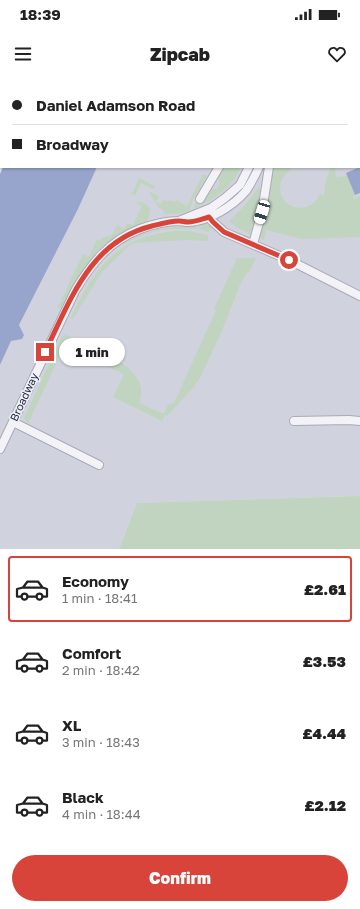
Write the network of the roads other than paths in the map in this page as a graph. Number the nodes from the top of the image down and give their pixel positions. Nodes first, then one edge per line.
1 (218, 168) edge
2 (248, 168) edge
3 (259, 168) edge
4 (269, 168) edge
5 (254, 179) junction
6 (240, 185) junction
7 (265, 190) junction
8 (200, 199) dead end
9 (207, 214) junction
10 (252, 244) junction
11 (360, 296) edge
12 (294, 421) dead end
13 (360, 421) edge
14 (13, 422) junction
15 (0, 449) edge
16 (99, 465) dead end

1 - 8 street
2 - 6 street
3 - 5 street
4 - 7 street
5 - 6 street
5 - 7 street
5 - 9 street
6 - 9 street
7 - 10 street
9 - 10 street
9 - 14 street, Broadway
10 - 11 street
12 - 13 street
14 - 15 street, Broadway
14 - 16 street

